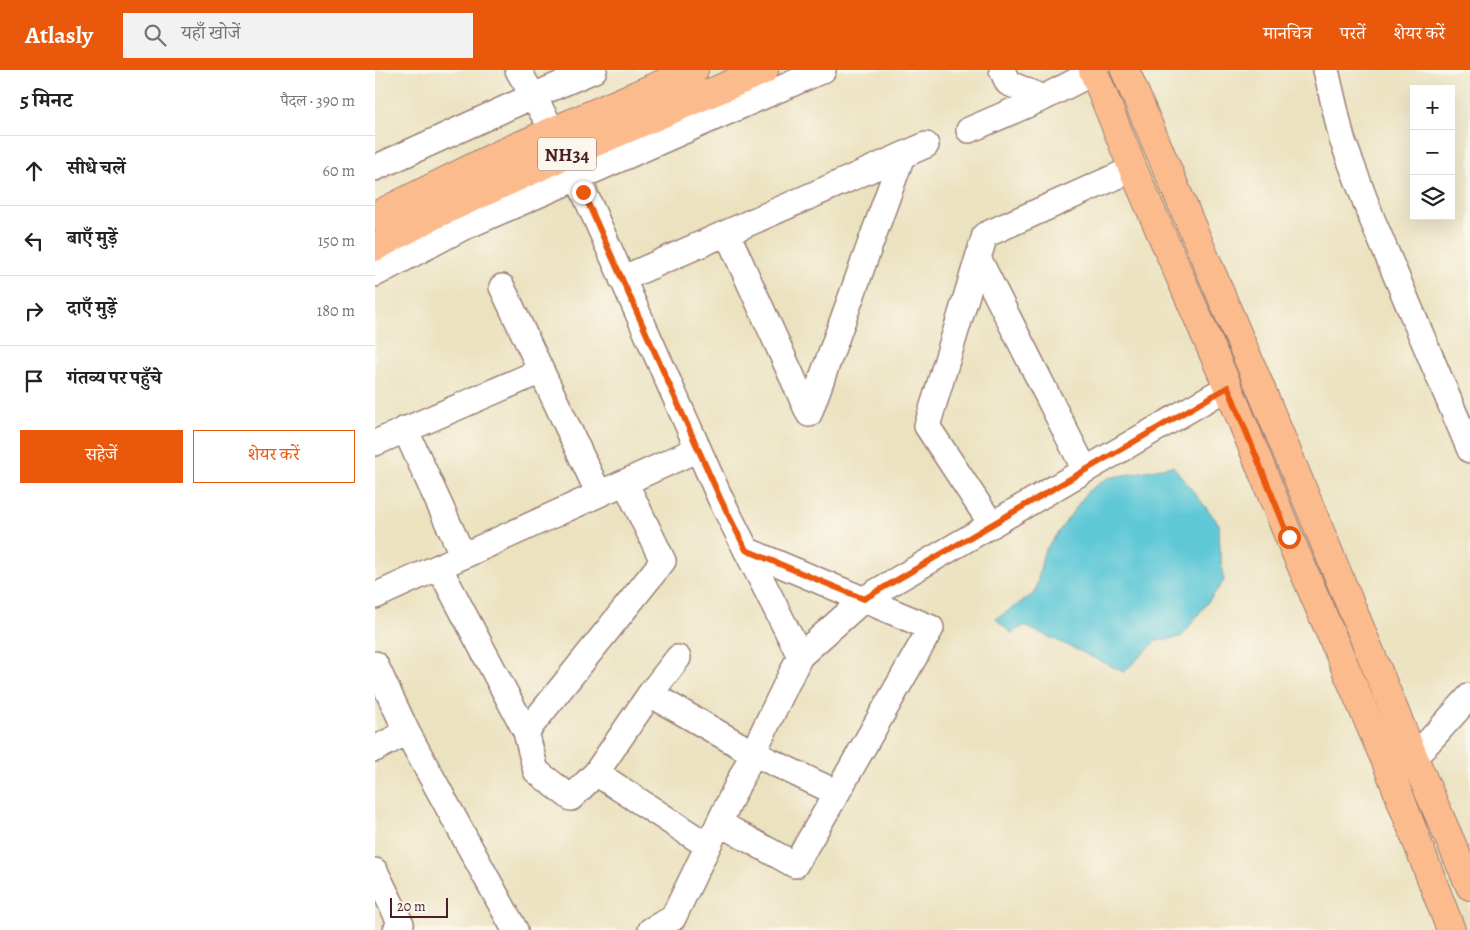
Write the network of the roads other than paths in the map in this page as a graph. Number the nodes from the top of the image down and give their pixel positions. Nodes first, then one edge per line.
1 (518, 70) edge
2 (594, 70) edge
3 (694, 70) edge
4 (764, 70) edge
5 (823, 70) edge
6 (1002, 70) edge
7 (1125, 70) edge
8 (1326, 70) edge
9 (1093, 71) edge
10 (533, 96) junction
11 (1043, 98) junction
12 (969, 130) dead end
13 (553, 132) junction
14 (926, 145) dead end
15 (902, 156) junction
16 (572, 166) junction
17 (375, 168) edge
18 (1133, 169) junction
19 (375, 216) edge
20 (727, 233) junction
21 (375, 248) edge
22 (978, 258) junction
23 (375, 274) edge
24 (622, 279) junction
25 (502, 287) dead end
26 (541, 371) junction
27 (1228, 387) junction
28 (405, 430) junction
29 (375, 443) edge
30 (698, 449) junction
31 (1470, 450) edge
32 (1085, 470) junction
33 (625, 482) junction
34 (599, 494) junction
35 (991, 525) junction
36 (746, 550) junction
37 (463, 556) junction
38 (439, 567) junction
39 (375, 596) edge
40 (864, 599) junction
41 (799, 656) junction
42 (678, 658) dead end
43 (375, 664) edge
44 (650, 694) junction
45 (1470, 696) edge
46 (407, 732) junction
47 (526, 732) junction
48 (375, 749) edge
49 (753, 753) junction
50 (1414, 758) junction
51 (1389, 768) junction
52 (596, 773) junction
53 (837, 793) junction
54 (719, 823) junction
55 (708, 846) junction
56 (375, 871) edge
57 (1470, 886) edge
58 (664, 927) edge
59 (396, 930) edge
60 (515, 930) edge
61 (1451, 930) edge

1 - 10 street
2 - 10 street
3 - 13 main road, NH34
4 - 16 main road, NH34
5 - 16 street
6 - 11 street
7 - 50 main road
8 - 31 street
9 - 11 street
9 - 18 main road
10 - 13 street
10 - 17 street
11 - 12 street
13 - 19 main road, NH34
14 - 15 street
15 - 20 street
15 - 20 street
16 - 21 main road, NH34
16 - 23 street
16 - 24 street
18 - 22 street
18 - 27 main road
20 - 24 street
22 - 32 street
22 - 35 street
24 - 30 street
25 - 26 street
26 - 28 street
26 - 34 street
27 - 32 street
27 - 51 main road
28 - 29 street
28 - 37 street
30 - 33 street
30 - 36 street
32 - 35 street
33 - 34 street
33 - 47 street
34 - 37 street
35 - 40 street
36 - 40 street
36 - 41 street
37 - 38 street
38 - 39 street
38 - 47 street
40 - 41 street
40 - 53 street
41 - 49 street
42 - 44 street
43 - 46 street
44 - 49 street
44 - 52 street
45 - 50 street
46 - 48 street
46 - 60 street
47 - 52 street
49 - 53 street
49 - 54 street
50 - 51 main road
50 - 57 main road
51 - 61 main road
52 - 55 street
53 - 54 street
54 - 55 street
55 - 58 street
56 - 59 street

